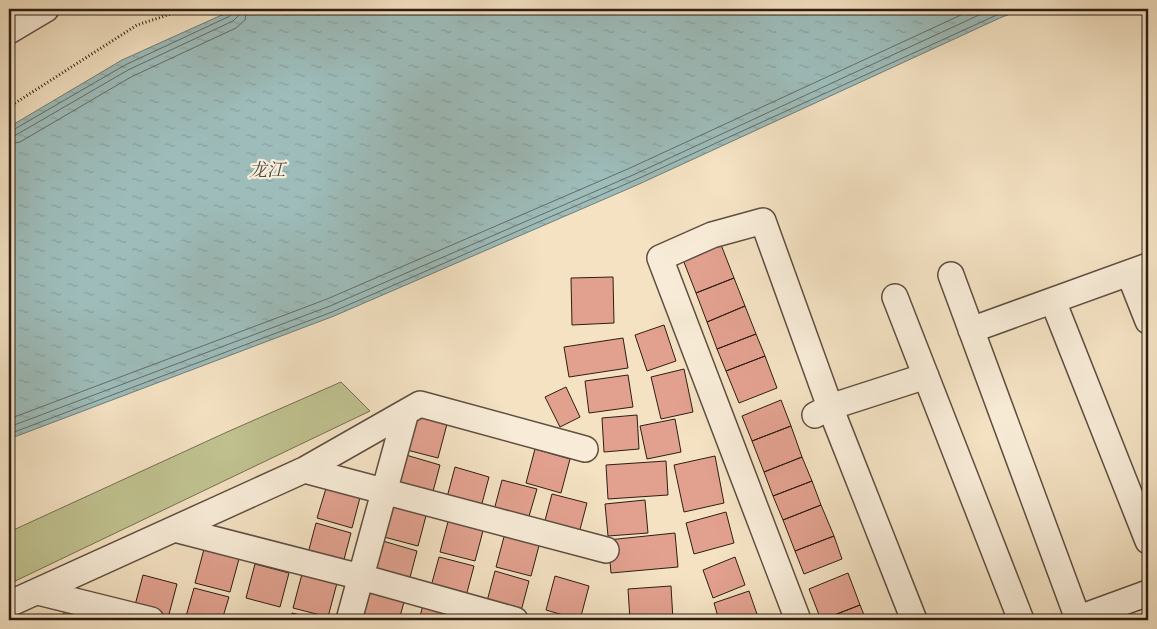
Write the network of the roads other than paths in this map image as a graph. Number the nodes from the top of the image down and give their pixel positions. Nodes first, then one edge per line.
1 (46, 9) edge
2 (9, 31) edge
3 (1139, 270) edge
4 (951, 275) dead end
5 (895, 297) dead end
6 (1053, 301) junction
7 (1148, 320) edge
8 (971, 330) junction
9 (926, 376) junction
10 (823, 411) junction
11 (406, 412) junction
12 (585, 449) dead end
13 (304, 470) junction
14 (384, 491) junction
15 (174, 529) junction
16 (1148, 541) edge
17 (606, 550) dead end
18 (361, 577) junction
19 (38, 592) junction
20 (1148, 593) edge
21 (9, 604) edge
22 (151, 620) edge
23 (349, 620) edge
24 (515, 620) edge
25 (798, 620) edge
26 (899, 620) edge
27 (914, 620) edge
28 (1021, 620) edge
29 (1076, 620) edge

1 - 2 street
3 - 6 street
3 - 7 street
4 - 8 street
5 - 9 street
6 - 8 street
6 - 16 street
8 - 29 street
9 - 10 street
9 - 28 street
10 - 25 street
10 - 26 street
10 - 27 street
11 - 12 street
11 - 13 street
11 - 14 street
13 - 14 street
13 - 15 street
14 - 17 street
14 - 18 street
15 - 18 street
15 - 19 street
18 - 23 street
18 - 24 street
19 - 21 street
19 - 22 street
20 - 29 street

